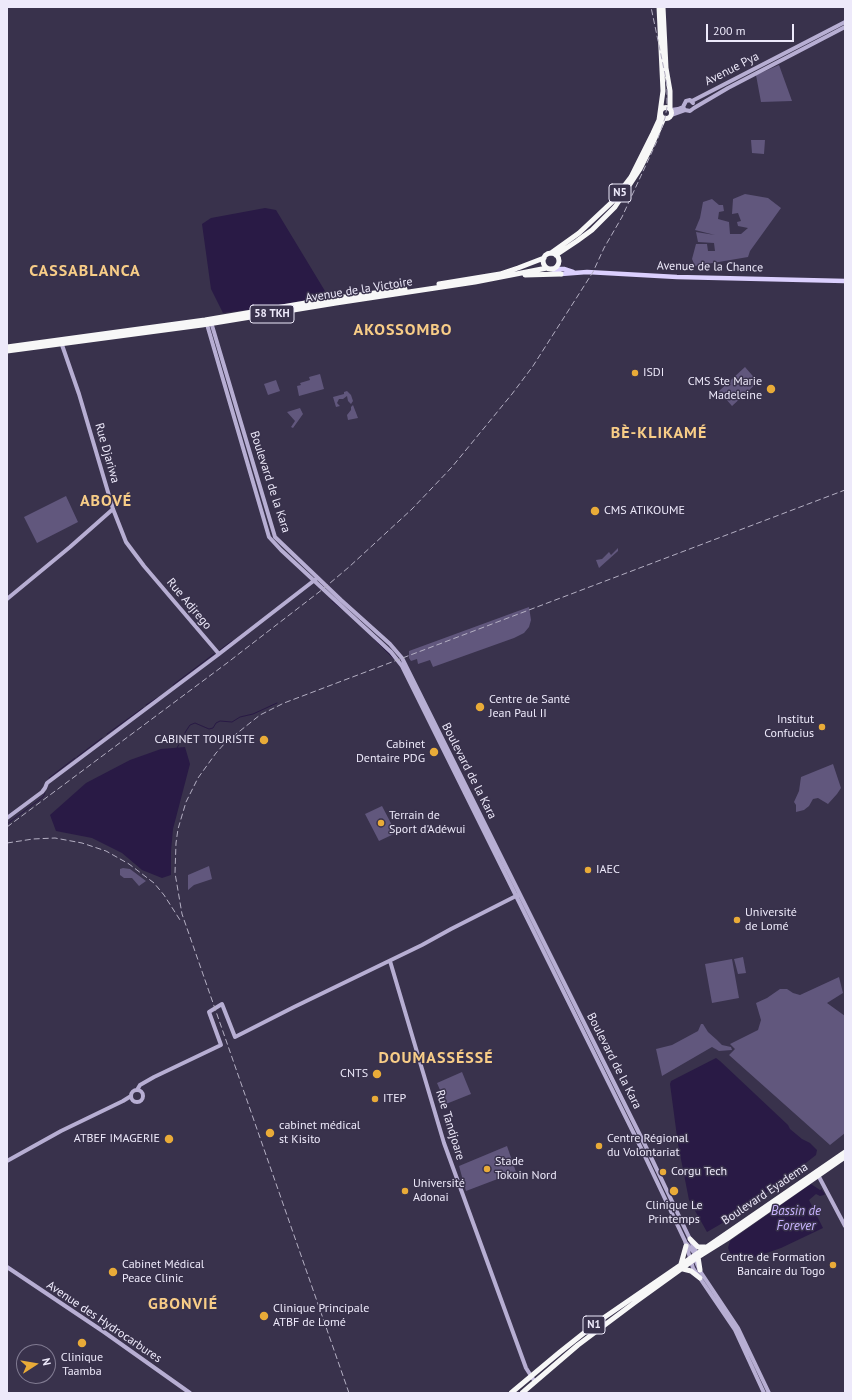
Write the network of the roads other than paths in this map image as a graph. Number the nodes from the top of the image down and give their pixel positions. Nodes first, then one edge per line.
1 (659, 7) edge
2 (663, 7) edge
3 (845, 22) edge
4 (845, 27) edge
5 (692, 101) junction
6 (684, 108) junction
7 (694, 108) junction
8 (660, 111) junction
9 (670, 111) junction
10 (664, 118) junction
11 (553, 254) junction
12 (544, 258) junction
13 (551, 269) junction
14 (574, 273) junction
15 (561, 274) junction
16 (516, 275) junction
17 (845, 281) edge
18 (209, 322) junction
19 (61, 342) junction
20 (7, 347) edge
21 (7, 351) edge
22 (113, 510) junction
23 (144, 566) joint
24 (316, 579) junction
25 (7, 599) edge
26 (220, 654) junction
27 (7, 818) edge
28 (518, 895) junction
29 (390, 961) junction
30 (145, 1082) junction
31 (136, 1090) junction
32 (143, 1093) junction
33 (131, 1096) junction
34 (123, 1101) junction
35 (133, 1101) junction
36 (845, 1152) edge
37 (845, 1158) edge
38 (7, 1161) edge
39 (818, 1174) junction
40 (845, 1226) edge
41 (687, 1242) junction
42 (708, 1246) junction
43 (695, 1257) junction
44 (682, 1266) junction
45 (7, 1267) edge
46 (699, 1274) junction
47 (531, 1376) junction
48 (535, 1382) junction
49 (190, 1393) edge
50 (511, 1393) edge
51 (522, 1393) edge
52 (764, 1393) edge
53 (769, 1393) edge

1 - 8 highway, N5
2 - 9 highway
3 - 5 main road, Avenue Pya
4 - 7 main road, Avenue Pya
5 - 6 main road
5 - 7 main road
6 - 7 main road
6 - 9 main road
8 - 9 highway
8 - 10 highway
8 - 11 highway, N5
9 - 10 highway
10 - 11 highway
11 - 12 highway
11 - 13 highway
12 - 13 highway
12 - 18 highway, Avenue de la Victoire / 58 TKH
13 - 14 main road, Avenue de la Chance
13 - 15 main road, Avenue de la Chance
13 - 16 highway, Avenue de la Victoire
14 - 15 main road, Avenue de la Chance
14 - 17 main road, Avenue de la Chance
15 - 16 highway
16 - 18 highway, Avenue de la Victoire / 58 TKH
18 - 19 highway, Avenue de la Victoire / 58 TKH
18 - 24 main road, Boulevard de la Kara
19 - 20 highway, Avenue de la Victoire / 58 TKH
19 - 21 highway, Avenue de la Victoire / 58 TKH
19 - 22 main road, Rue Djariwa
22 - 23 main road, Rue Djariwa
22 - 25 main road
23 - 26 main road, Rue Adjrego
24 - 26 main road
24 - 28 main road, Boulevard de la Kara
26 - 27 main road
28 - 29 main road
28 - 41 main road, Boulevard de la Kara
29 - 30 main road
29 - 47 main road, Rue Tandjoare
30 - 31 main road
30 - 32 main road
31 - 32 main road
31 - 33 main road
32 - 35 main road
33 - 34 main road
33 - 35 main road
34 - 35 main road
34 - 38 main road
36 - 39 highway, Boulevard Eyadema / N1
37 - 39 highway, N1
39 - 40 main road
39 - 42 highway, Boulevard Eyadema / N1
39 - 43 highway, N1
41 - 42 highway
41 - 43 main road, Boulevard de la Kara
41 - 43 main road, Boulevard de la Kara
41 - 44 highway
42 - 43 highway, Boulevard Eyadema / N1
43 - 44 highway, Boulevard Eyadema / N1
43 - 46 highway
43 - 46 main road
44 - 46 highway
44 - 47 highway, Boulevard Eyadema / N1
44 - 48 highway, N1
45 - 49 main road, Avenue des Hydrocarbures
46 - 52 main road
46 - 53 main road
47 - 48 main road, Rue Tandjoare
47 - 50 highway, Boulevard Eyadema / N1
48 - 51 highway, N1

